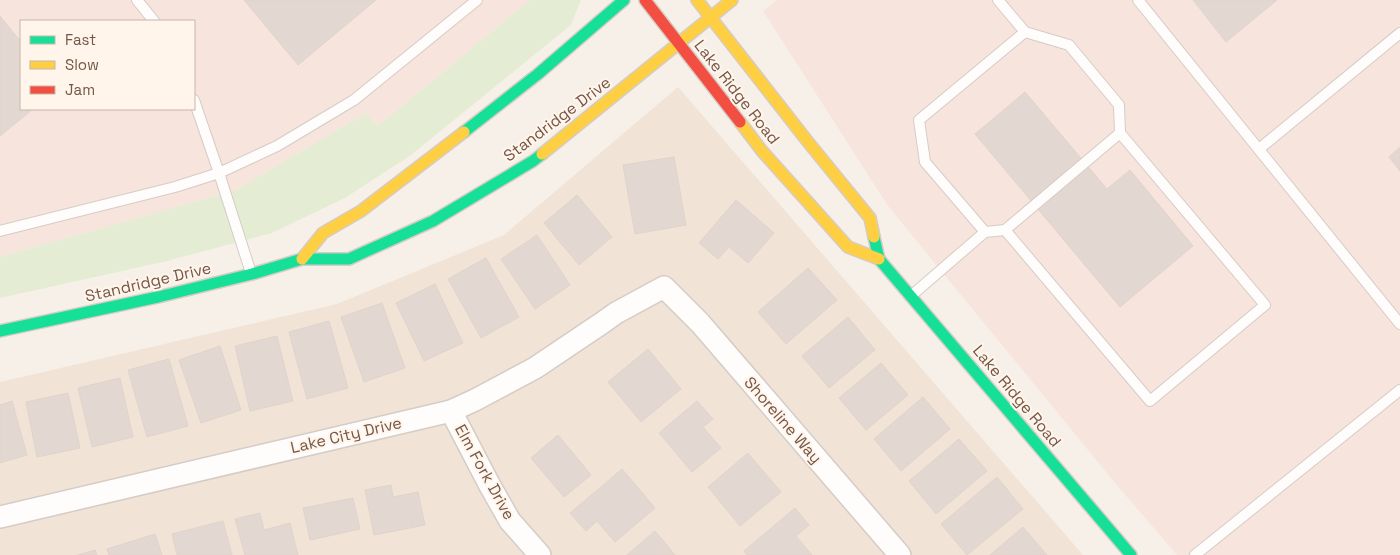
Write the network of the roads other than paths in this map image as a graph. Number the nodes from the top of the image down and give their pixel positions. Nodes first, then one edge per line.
1 (136, 0) edge
2 (476, 0) edge
3 (624, 0) edge
4 (645, 0) edge
5 (697, 0) edge
6 (732, 0) edge
7 (998, 0) edge
8 (1138, 0) edge
9 (710, 18) junction
10 (153, 20) edge
11 (1024, 32) junction
12 (1400, 33) edge
13 (678, 44) junction
14 (195, 103) edge
15 (1120, 133) junction
16 (1259, 149) junction
17 (219, 173) junction
18 (1005, 230) junction
19 (0, 231) edge
20 (985, 232) junction
21 (302, 259) junction
22 (879, 259) junction
23 (252, 274) junction
24 (664, 287) joint
25 (910, 296) junction
26 (1400, 324) edge
27 (0, 331) edge
28 (1400, 390) edge
29 (451, 410) junction
30 (0, 517) edge
31 (540, 555) edge
32 (900, 555) edge
33 (1131, 555) edge
34 (1196, 555) edge

1 - 10 lane
2 - 17 lane
3 - 21 street
4 - 13 street, Lake Ridge Road
5 - 9 street, Lake Ridge Road
6 - 9 street, Standridge Drive
7 - 11 lane
8 - 16 lane
9 - 13 street, Standridge Drive
9 - 22 street, Lake Ridge Road
11 - 15 lane
11 - 20 lane
12 - 16 lane
13 - 21 street, Standridge Drive
13 - 22 street, Lake Ridge Road
14 - 17 lane
15 - 18 lane
15 - 18 lane
16 - 26 lane
17 - 19 lane
17 - 23 lane
18 - 20 lane
20 - 25 lane
21 - 23 street, Standridge Drive
22 - 25 street, Lake Ridge Road
23 - 27 street, Standridge Drive
24 - 29 street, Lake City Drive
24 - 32 street, Shoreline Way
25 - 33 street, Lake Ridge Road
28 - 34 lane
29 - 30 street, Lake City Drive
29 - 31 street, Elm Fork Drive

